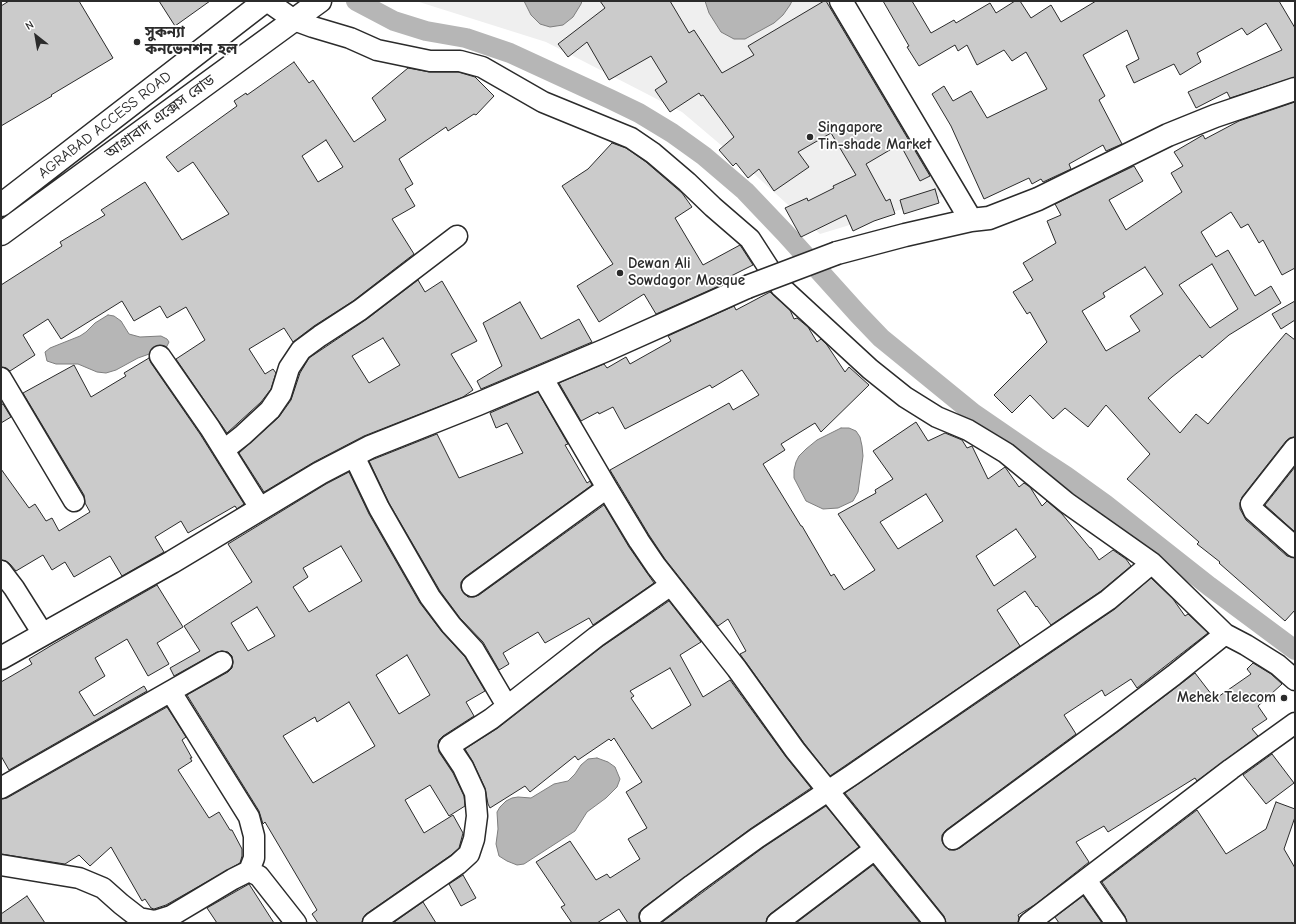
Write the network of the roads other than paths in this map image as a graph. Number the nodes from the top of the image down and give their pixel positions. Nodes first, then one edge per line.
1 (266, 1) edge
2 (841, 1) edge
3 (306, 11) edge
4 (1295, 89) edge
5 (1, 205) edge
6 (971, 220) junction
7 (1, 234) edge
8 (457, 236) dead end
9 (160, 356) dead end
10 (542, 377) junction
11 (1, 378) edge
12 (1295, 448) edge
13 (224, 450) junction
14 (354, 456) junction
15 (607, 488) junction
16 (74, 501) dead end
17 (260, 508) junction
18 (1295, 547) edge
19 (1152, 563) junction
20 (1, 571) edge
21 (671, 585) junction
22 (472, 586) dead end
23 (43, 634) junction
24 (1225, 634) junction
25 (1, 658) edge
26 (222, 662) dead end
27 (1295, 680) edge
28 (171, 692) junction
29 (507, 706) junction
30 (1295, 723) edge
31 (1, 788) edge
32 (828, 791) junction
33 (953, 839) dead end
34 (875, 848) junction
35 (1, 865) edge
36 (249, 871) junction
37 (1086, 880) junction
38 (650, 918) dead end
39 (296, 923) edge
40 (373, 923) edge
41 (777, 923) edge
42 (936, 923) edge
43 (1029, 923) edge
44 (1116, 923) edge

1 - 3 street
1 - 5 street, AGRABAD ACCESS ROAD
2 - 6 street
3 - 7 street, আগ্রাবাদ এক্সেস রোড
3 - 19 street
4 - 6 street
6 - 10 street, bridge
8 - 13 street
9 - 13 street
10 - 14 street
10 - 15 street
11 - 16 street
12 - 18 street
13 - 17 street
14 - 17 street
14 - 29 street
15 - 21 street
15 - 22 street
17 - 23 street
19 - 24 street
19 - 32 street
20 - 23 street
21 - 29 street
21 - 32 street
23 - 25 street
24 - 27 street
24 - 33 street
26 - 28 street
28 - 31 street
28 - 36 street
29 - 40 street
30 - 37 street
32 - 34 street
32 - 38 street
34 - 41 street
34 - 42 street
35 - 36 street
36 - 39 street
37 - 43 street
37 - 44 street

